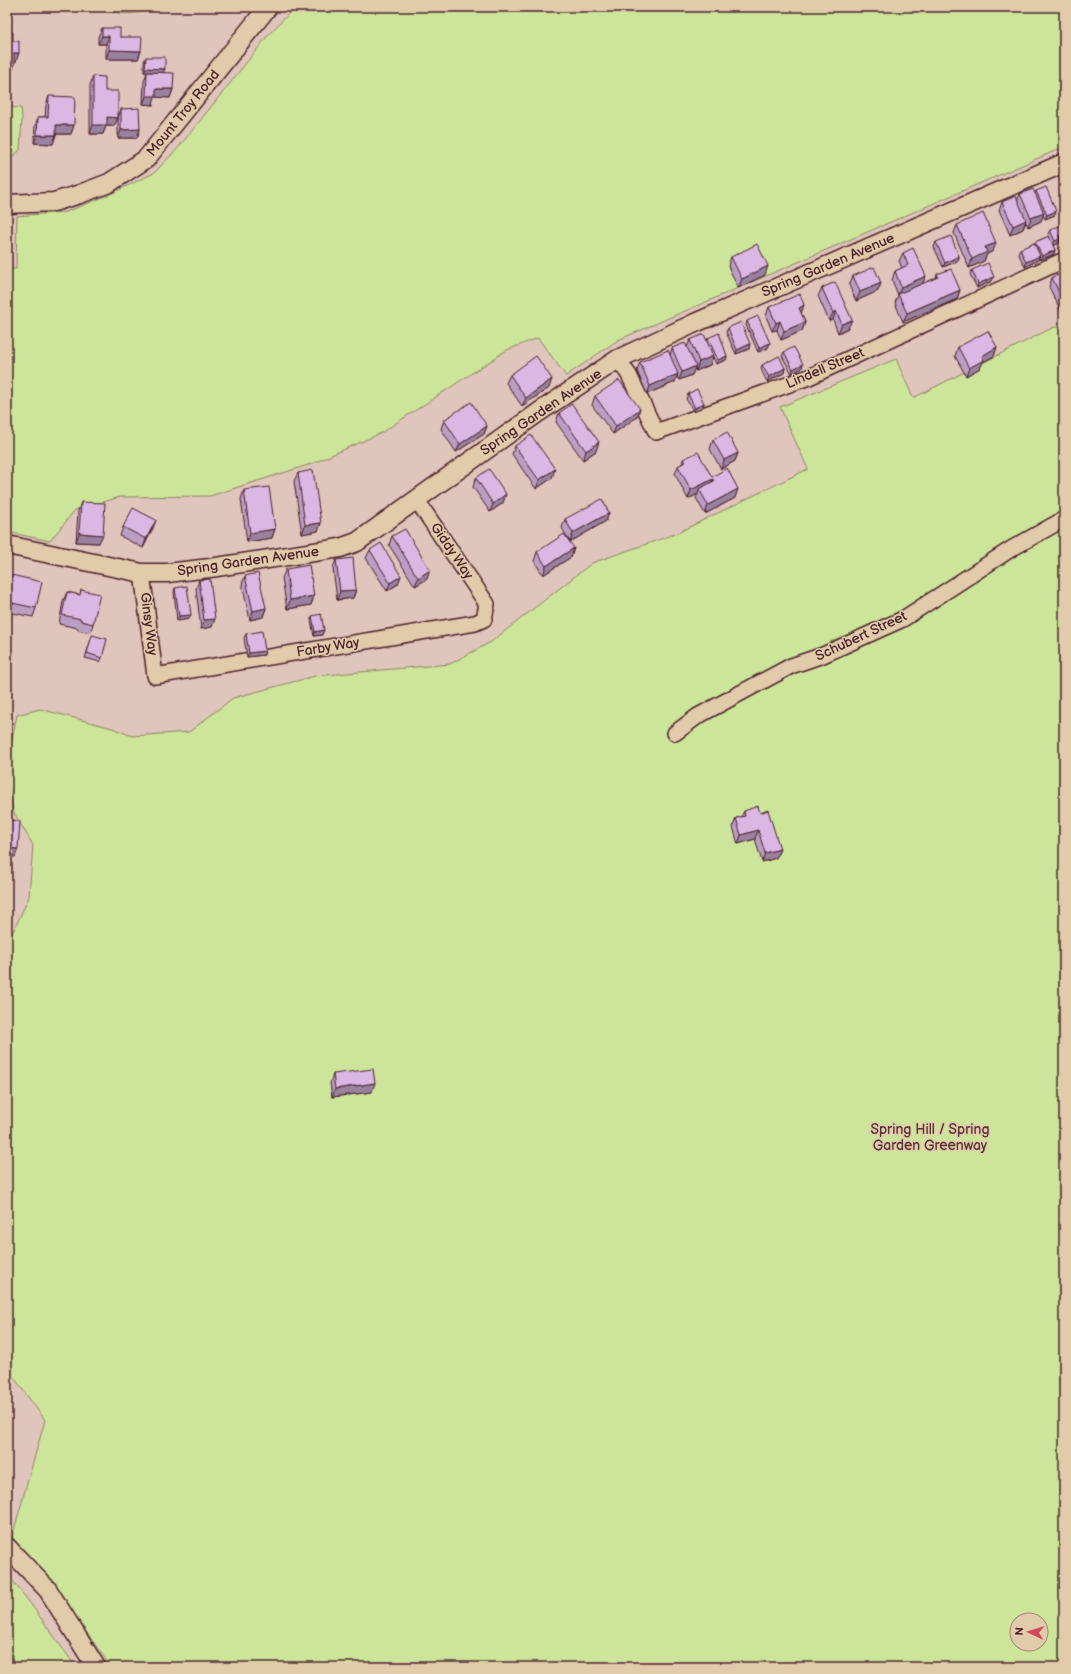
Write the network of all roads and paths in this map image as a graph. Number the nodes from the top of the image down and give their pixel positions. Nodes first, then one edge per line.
1 (268, 7) edge
2 (1064, 163) edge
3 (7, 204) edge
4 (1064, 260) edge
5 (618, 359) junction
6 (416, 499) junction
7 (1064, 519) edge
8 (7, 545) edge
9 (142, 573) junction
10 (487, 604) joint
11 (155, 676) joint
12 (675, 733) dead end
13 (7, 1547) edge
14 (96, 1667) edge

1 - 3 street, Mount Troy Road
2 - 5 street, Spring Garden Avenue
4 - 5 street, Lindell Street
5 - 6 street, Spring Garden Avenue
6 - 9 street, Spring Garden Avenue
6 - 10 street, Giddy Way
7 - 12 street, Schubert Street
8 - 9 street, Spring Garden Avenue
9 - 11 street, Ginsy Way
10 - 11 street, Farby Way
13 - 14 street

